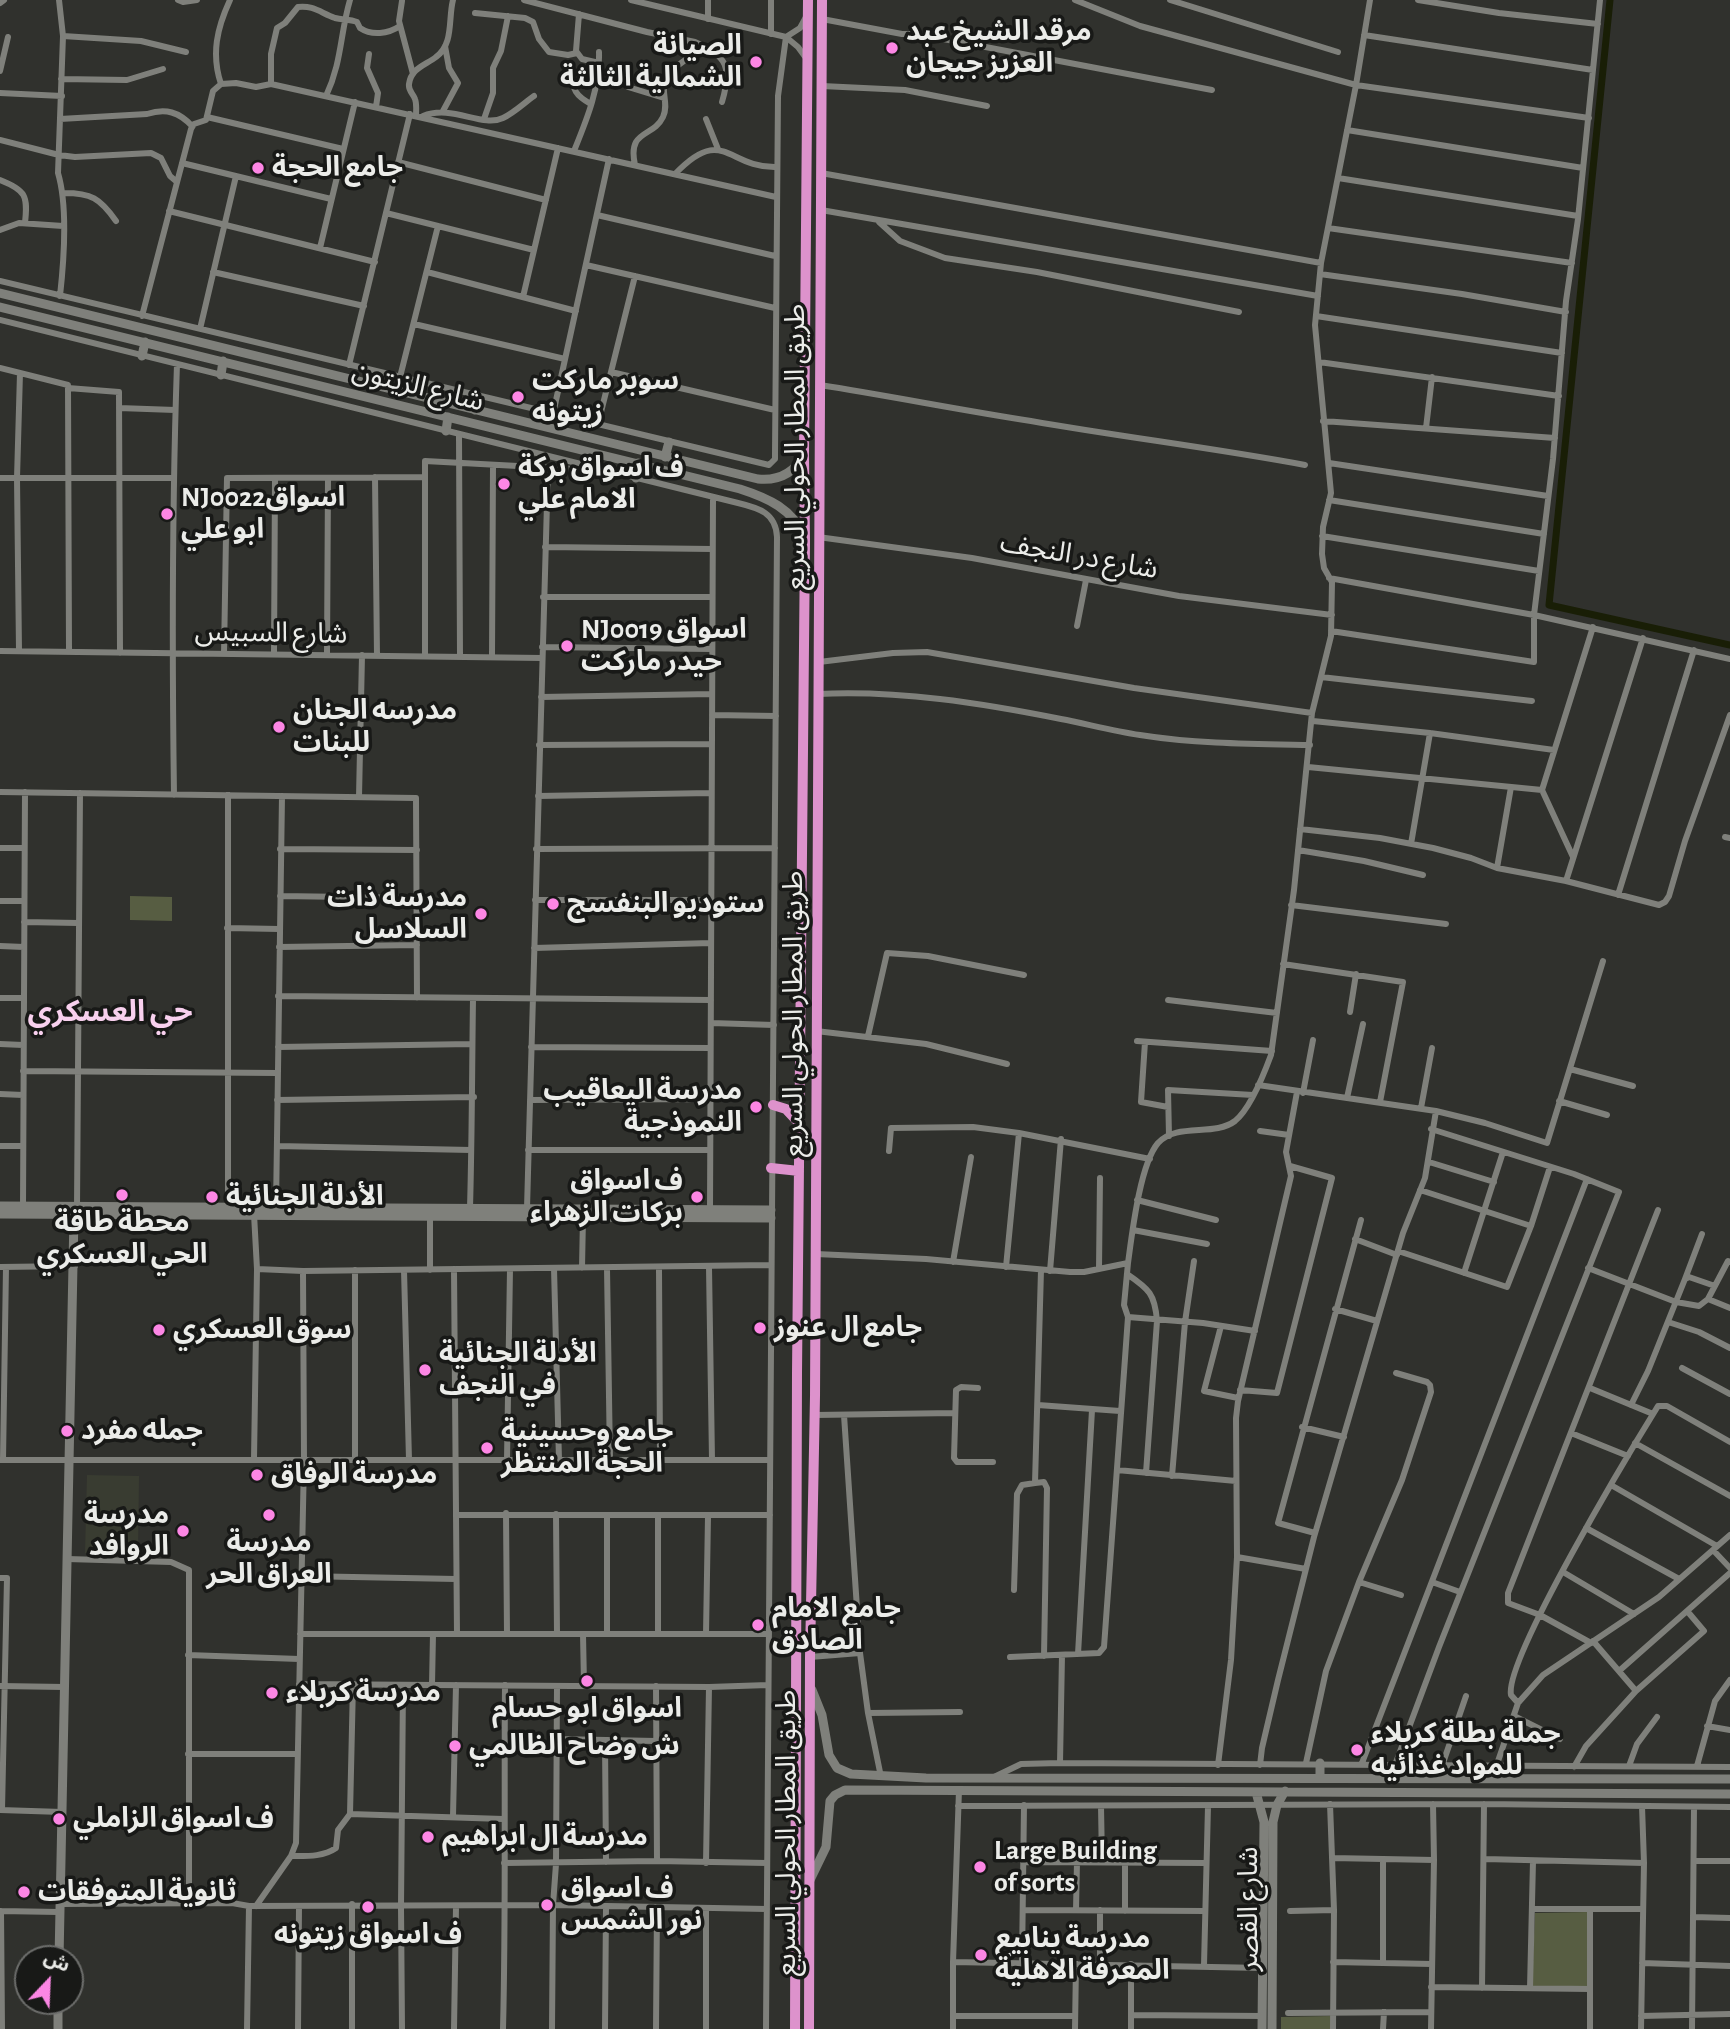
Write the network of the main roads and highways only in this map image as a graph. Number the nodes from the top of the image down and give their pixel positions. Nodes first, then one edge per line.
1 (808, 0) edge
2 (822, 0) edge
3 (773, 1105) road end
4 (800, 1124) junction
5 (771, 1168) road end
6 (799, 1171) junction
7 (797, 1361) junction
8 (816, 1362) junction
9 (797, 1396) junction
10 (816, 1396) junction
11 (795, 2029) edge
12 (809, 2029) edge

1 - 4 highway, طريق المطار الحولي السريع
2 - 8 highway, طريق المطار الحولي السريع
3 - 4 highway
4 - 6 highway, طريق المطار الحولي السريع
5 - 6 highway
6 - 7 highway, طريق المطار الحولي السريع
7 - 8 highway
7 - 9 highway, طريق المطار الحولي السريع
8 - 10 highway, طريق المطار الحولي السريع
9 - 10 highway
9 - 11 highway, طريق المطار الحولي السريع
10 - 12 highway, طريق المطار الحولي السريع

